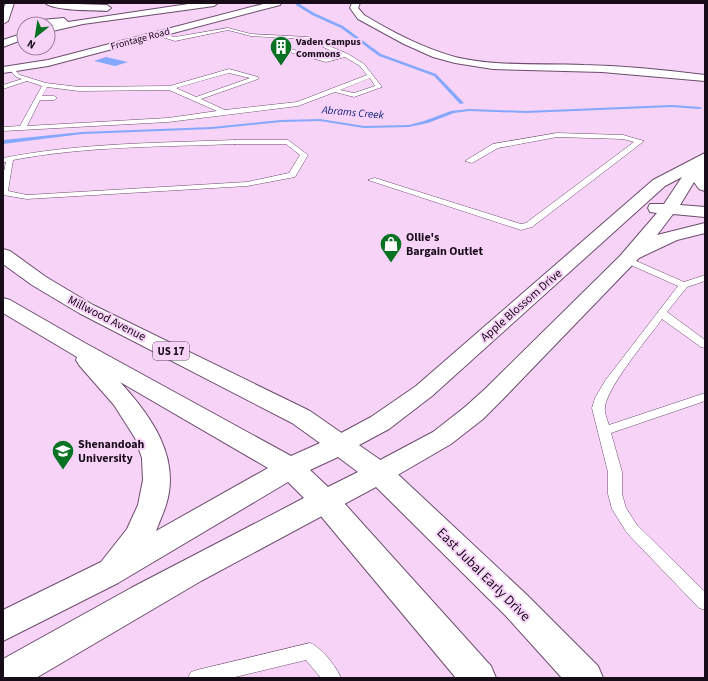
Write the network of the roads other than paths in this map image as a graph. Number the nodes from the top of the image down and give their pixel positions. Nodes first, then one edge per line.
1 (10, 3) edge
2 (49, 3) edge
3 (164, 3) edge
4 (214, 3) edge
5 (277, 3) edge
6 (356, 3) edge
7 (131, 15) junction
8 (3, 20) edge
9 (56, 22) edge
10 (16, 25) edge
11 (3, 26) edge
12 (56, 27) edge
13 (155, 34) junction
14 (16, 39) edge
15 (3, 44) edge
16 (278, 48) dead end
17 (346, 54) junction
18 (8, 70) edge
19 (662, 74) junction
20 (371, 76) junction
21 (705, 78) edge
22 (28, 79) junction
23 (44, 85) junction
24 (705, 85) edge
25 (3, 87) edge
26 (170, 88) junction
27 (112, 89) junction
28 (334, 90) junction
29 (79, 96) dead end
30 (38, 98) junction
31 (54, 98) dead end
32 (196, 99) junction
33 (224, 112) junction
34 (22, 128) junction
35 (3, 129) edge
36 (6, 159) edge
37 (702, 159) edge
38 (469, 161) dead end
39 (372, 180) dead end
40 (705, 186) edge
41 (633, 206) junction
42 (669, 209) junction
43 (705, 212) edge
44 (705, 228) edge
45 (3, 255) edge
46 (627, 260) junction
47 (705, 278) edge
48 (684, 285) junction
49 (3, 304) edge
50 (660, 313) junction
51 (705, 345) edge
52 (77, 348) junction
53 (705, 397) edge
54 (603, 431) junction
55 (340, 444) junction
56 (290, 468) junction
57 (380, 473) junction
58 (325, 501) junction
59 (108, 574) junction
60 (705, 603) edge
61 (3, 626) edge
62 (4, 678) edge
63 (197, 678) edge
64 (332, 678) edge
65 (478, 678) edge
66 (585, 678) edge

1 - 8 main road
2 - 3 main road
4 - 7 main road
5 - 13 main road, Frontage Road
6 - 19 main road
7 - 9 main road
7 - 12 main road
10 - 11 main road
13 - 17 lane
13 - 18 main road, Frontage Road
14 - 15 main road
16 - 17 lane
17 - 20 lane
18 - 22 lane
19 - 21 main road
19 - 24 main road
20 - 28 lane
20 - 28 lane
22 - 23 lane
22 - 25 lane
23 - 27 lane
23 - 30 lane
26 - 27 lane
26 - 32 lane
26 - 32 lane
27 - 29 lane
28 - 33 lane
30 - 31 lane
30 - 34 lane
32 - 33 lane
33 - 34 lane
34 - 35 lane
36 - 36 lane
37 - 40 main road
37 - 41 main road, Apple Blossom Drive
37 - 42 main road
38 - 39 lane
41 - 42 main road
41 - 55 main road, Apple Blossom Drive
42 - 43 main road
42 - 46 main road
44 - 46 main road
45 - 55 main road, Millwood Avenue / US 17
46 - 48 lane
46 - 57 main road
47 - 48 lane
48 - 50 lane
49 - 52 main road
50 - 51 lane
50 - 54 lane
52 - 56 main road
52 - 59 main road
53 - 54 lane
54 - 60 lane
55 - 56 main road
55 - 57 main road, Millwood Avenue / US 17
56 - 58 main road
56 - 59 main road
57 - 58 main road
57 - 66 main road, East Jubal Early Drive
58 - 62 main road
58 - 65 main road
59 - 61 main road
63 - 64 lane

